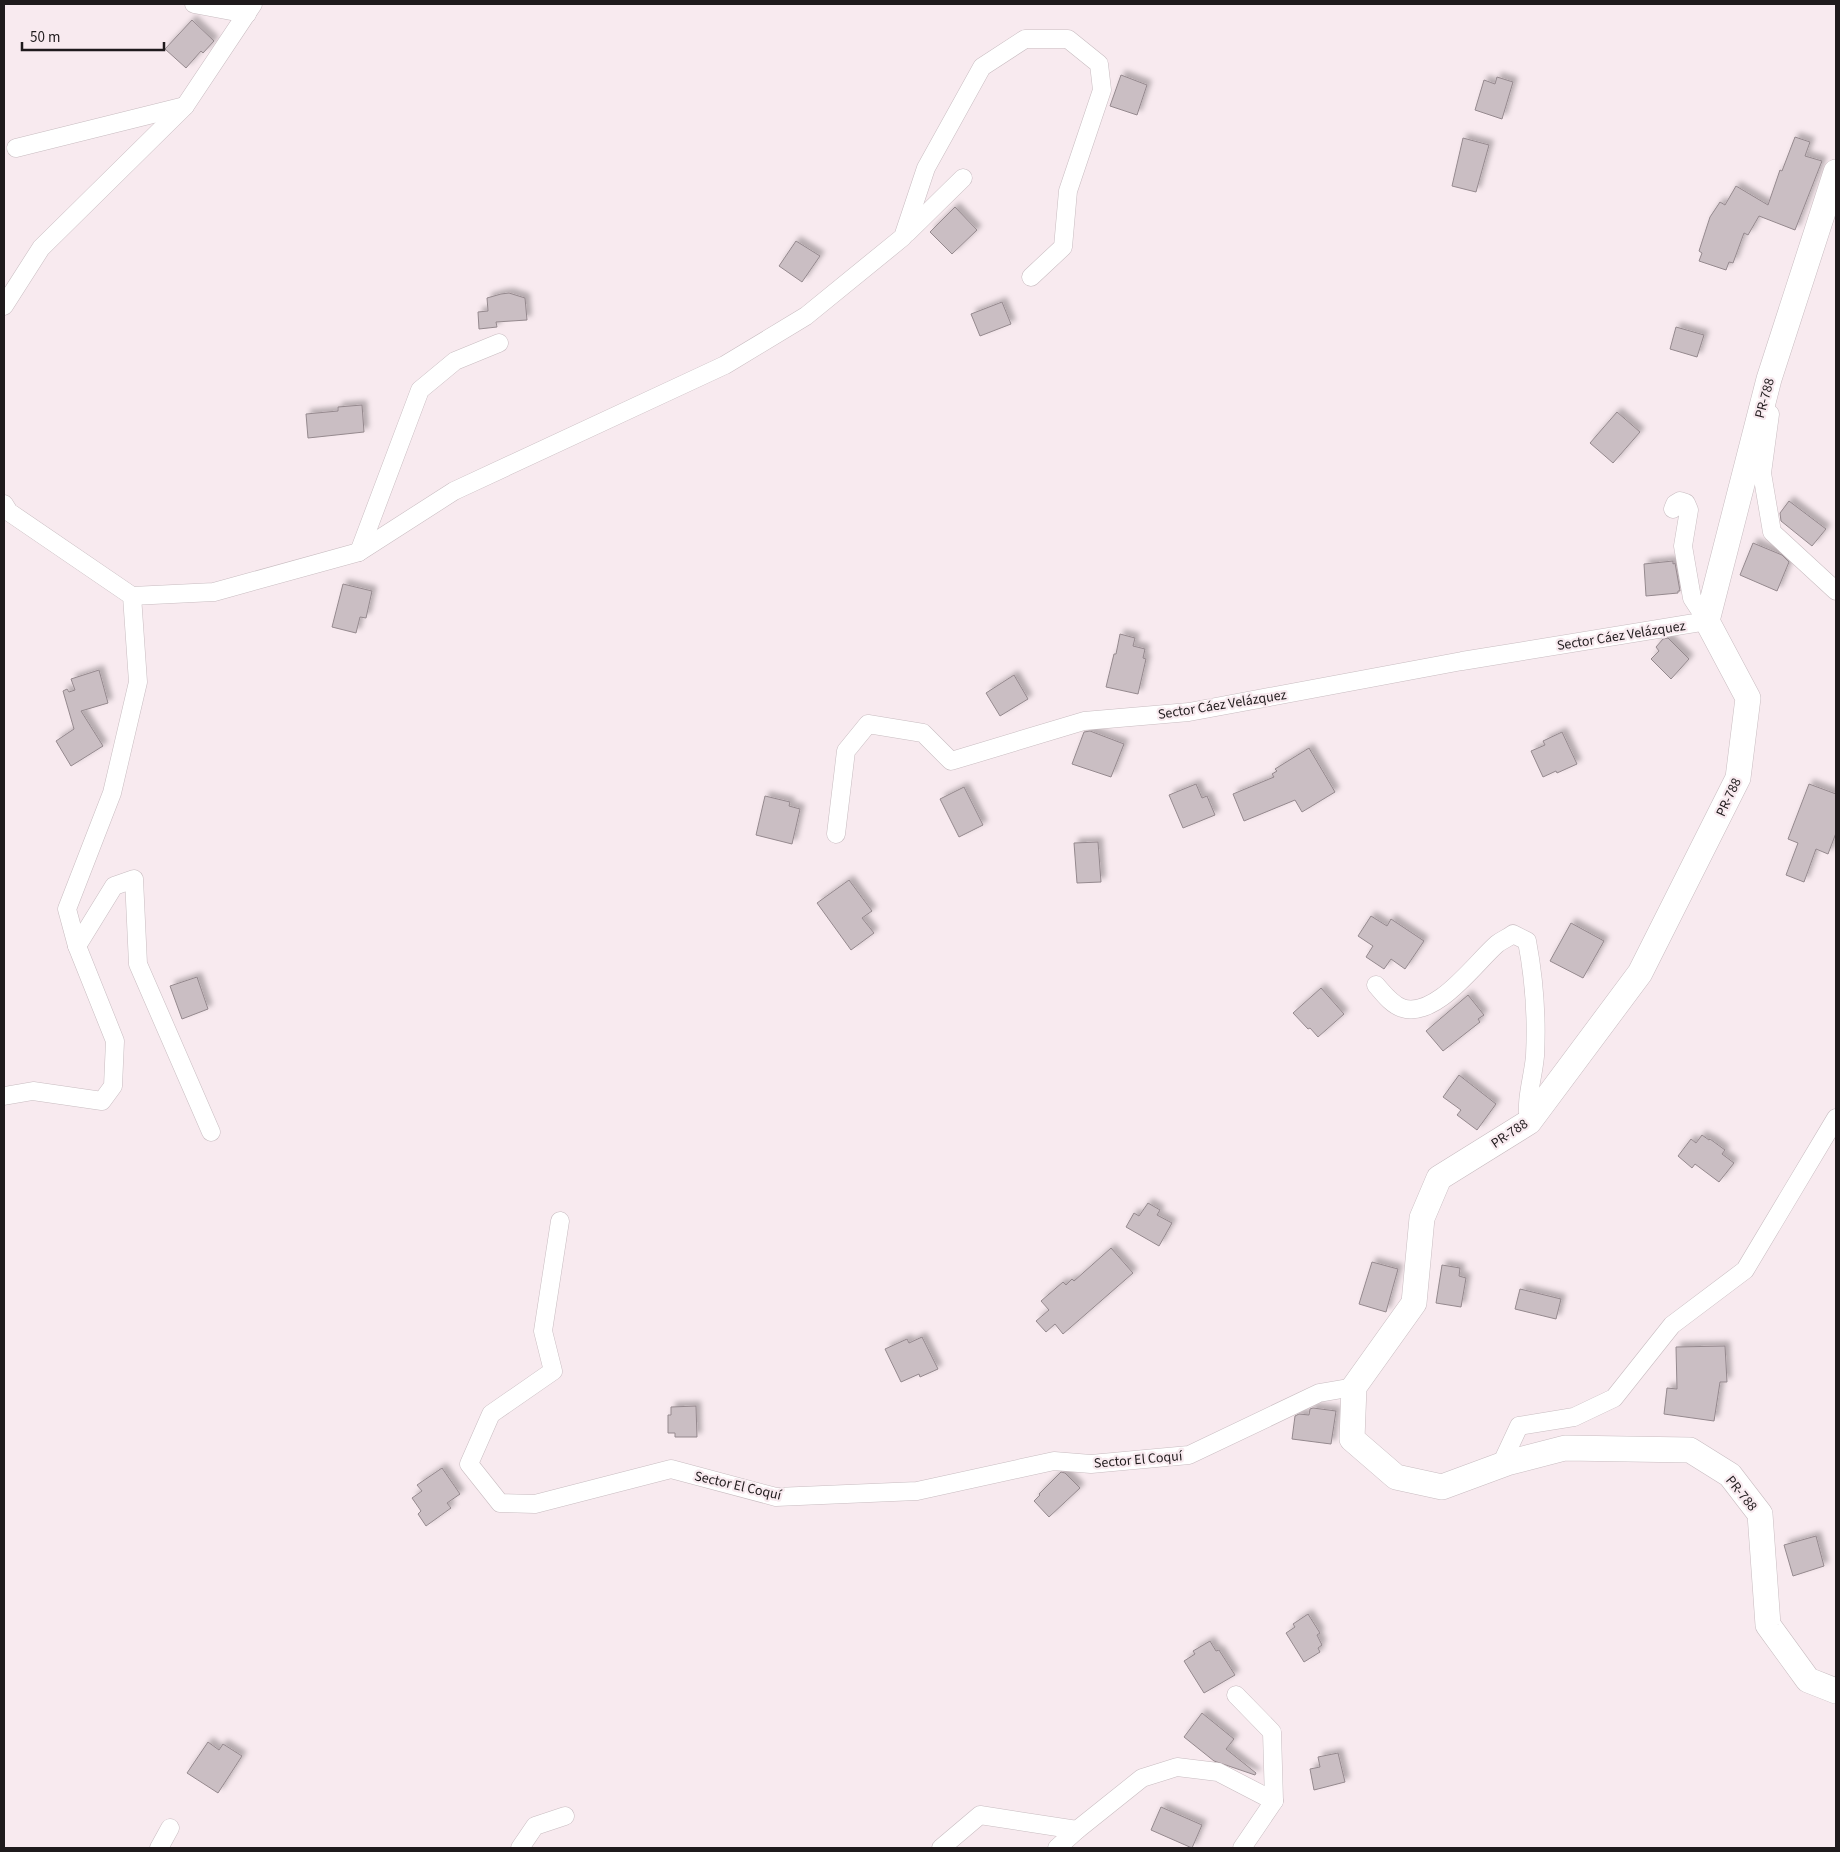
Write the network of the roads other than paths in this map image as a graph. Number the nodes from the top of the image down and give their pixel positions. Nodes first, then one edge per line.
1 (194, 4) edge
2 (250, 9) edge
3 (185, 106) junction
4 (16, 148) dead end
5 (1836, 172) edge
6 (964, 178) dead end
7 (903, 237) junction
8 (1031, 277) dead end
9 (4, 306) edge
10 (499, 343) dead end
11 (1769, 380) junction
12 (4, 504) edge
13 (1673, 509) dead end
14 (359, 552) junction
15 (1836, 591) edge
16 (132, 596) junction
17 (1707, 621) junction
18 (836, 834) dead end
19 (77, 946) junction
20 (1376, 985) dead end
21 (4, 1096) edge
22 (1836, 1118) edge
23 (1529, 1122) junction
24 (211, 1132) dead end
25 (560, 1221) dead end
26 (1354, 1387) junction
27 (1507, 1463) junction
28 (1836, 1691) edge
29 (1236, 1695) dead end
30 (1274, 1802) junction
31 (565, 1816) dead end
32 (170, 1828) dead end
33 (1077, 1830) junction
34 (159, 1848) edge
35 (520, 1848) edge
36 (941, 1848) edge
37 (1057, 1848) edge
38 (1242, 1848) edge

1 - 2 street
2 - 3 street
3 - 4 street
3 - 9 street
5 - 11 street, PR-788 / PR-788
6 - 7 street
7 - 8 street
7 - 14 street
10 - 14 street
11 - 15 street
11 - 17 street, PR-788 / PR-788
12 - 16 street
13 - 17 street
14 - 16 street
16 - 19 street
17 - 18 street, Sector Cáez Velázquez
17 - 23 street, PR-788 / PR-788
19 - 21 street
19 - 24 street
20 - 23 street
22 - 27 street
23 - 26 street, PR-788 / PR-788
25 - 26 street, Sector El Coquí
26 - 27 street, PR-788 / PR-788
27 - 28 street, PR-788 / PR-788
29 - 30 street
30 - 33 street
30 - 38 street
31 - 35 street
32 - 34 street
33 - 36 street
33 - 37 street

